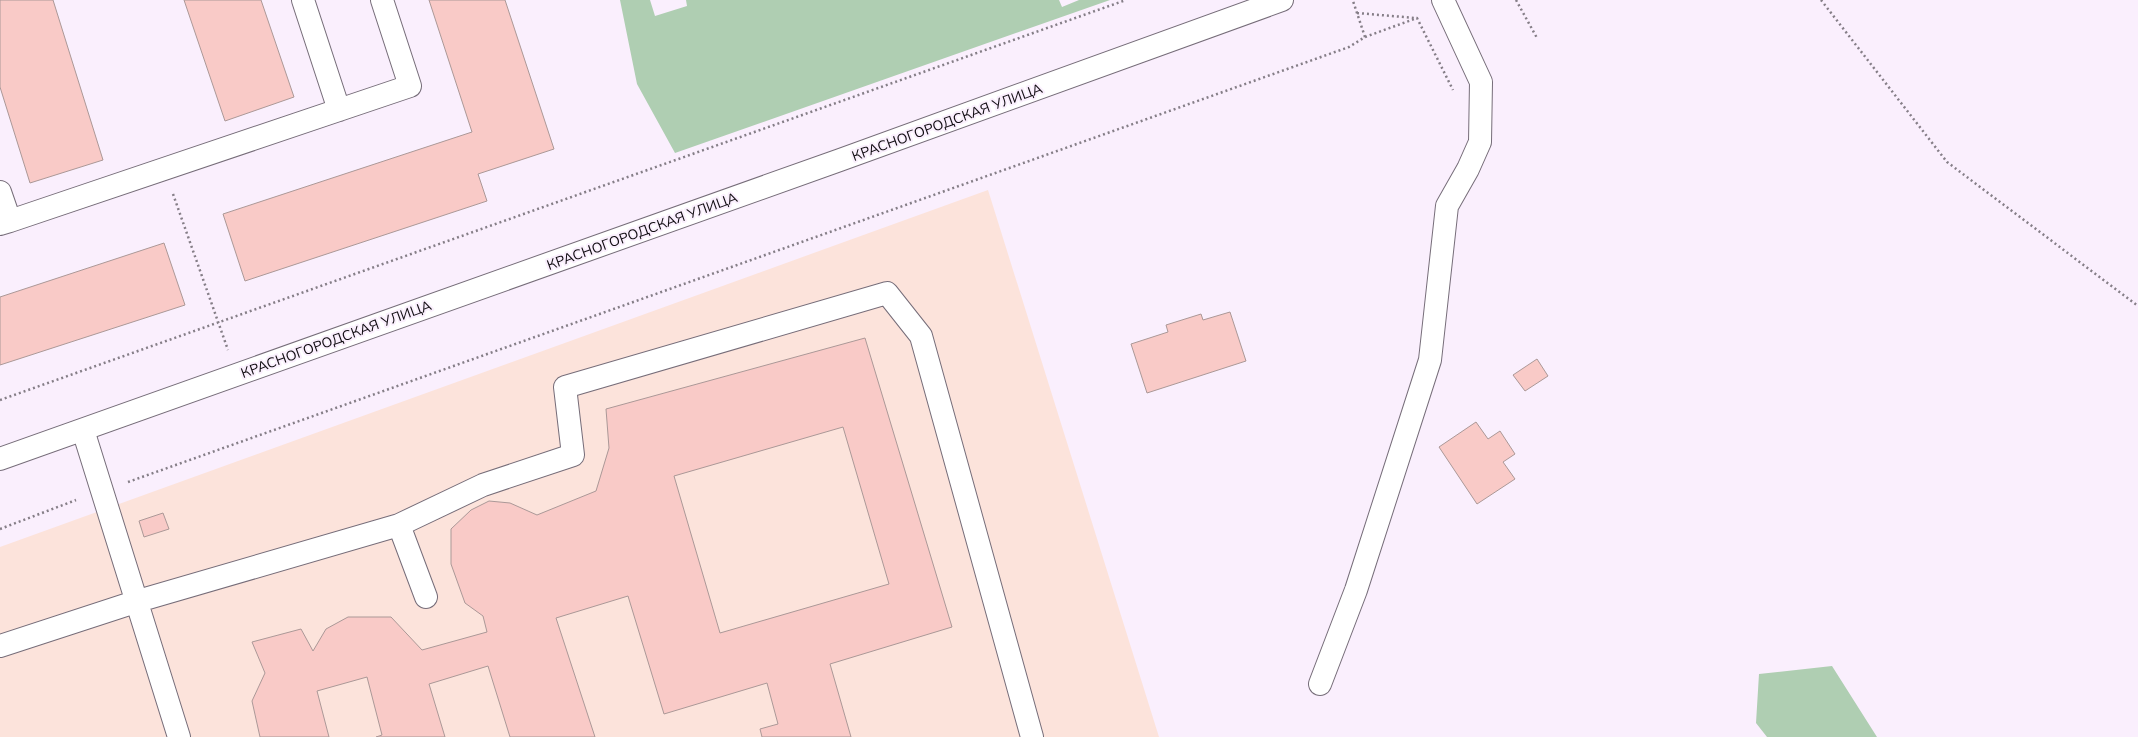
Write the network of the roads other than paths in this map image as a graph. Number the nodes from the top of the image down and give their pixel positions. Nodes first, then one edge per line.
1 (303, 0) edge
2 (382, 0) edge
3 (1282, 0) edge
4 (1443, 0) edge
5 (339, 110) junction
6 (0, 192) edge
7 (5, 223) edge
8 (83, 430) junction
9 (0, 459) edge
10 (399, 525) junction
11 (426, 597) dead end
12 (138, 601) junction
13 (0, 646) edge
14 (1320, 684) dead end
15 (179, 737) edge
16 (1032, 737) edge

1 - 5 street
2 - 5 street
3 - 8 street, КРАСНОГОРОДСКАЯ УЛИЦА
4 - 14 street
5 - 7 street
6 - 7 street
8 - 9 street, КРАСНОГОРОДСКАЯ УЛИЦА
8 - 12 street
10 - 11 street
10 - 12 street
10 - 16 street
12 - 13 street
12 - 15 street

